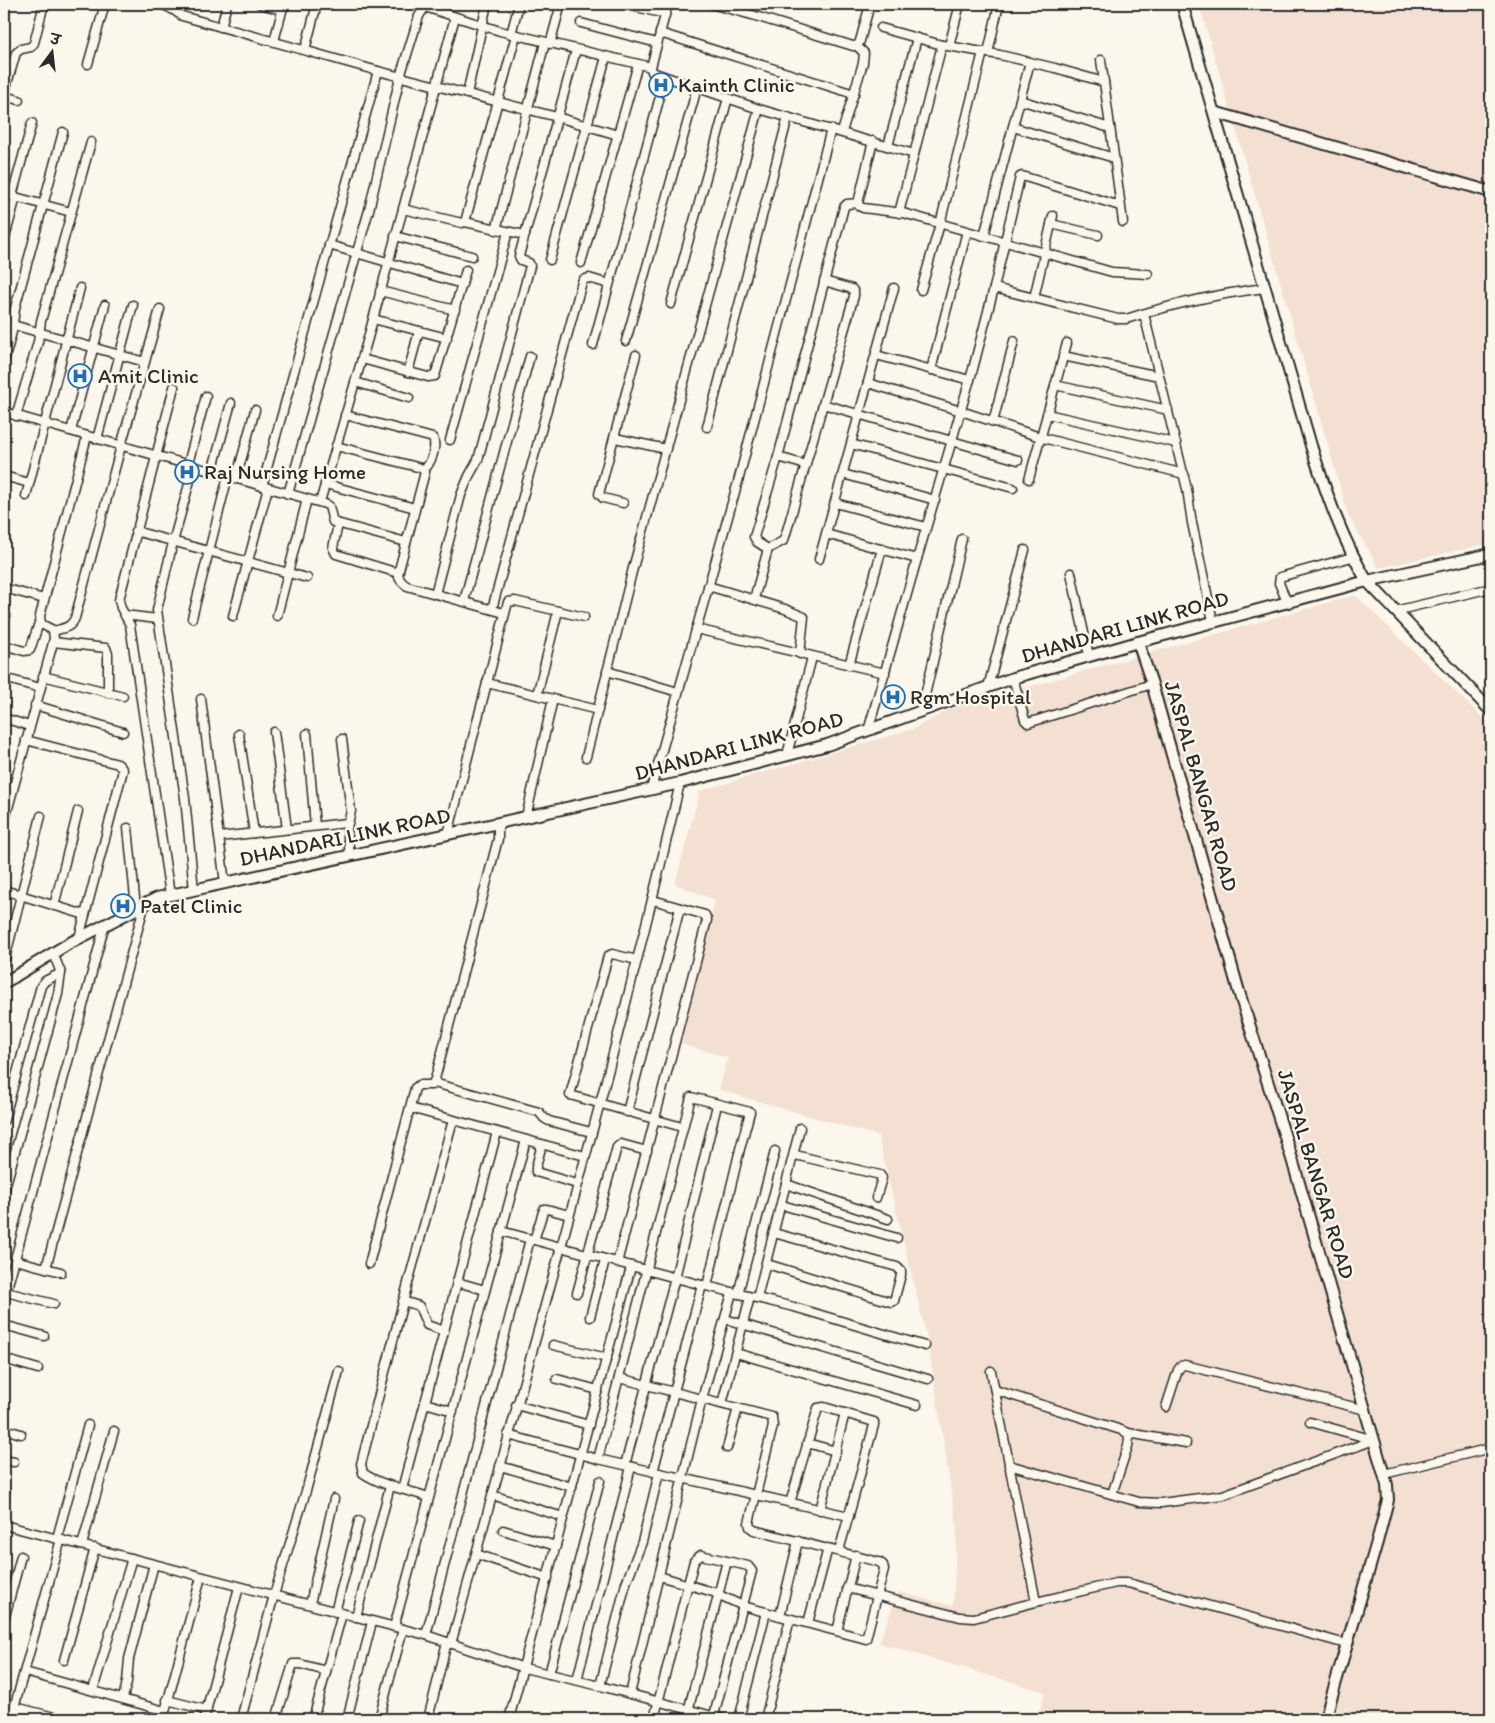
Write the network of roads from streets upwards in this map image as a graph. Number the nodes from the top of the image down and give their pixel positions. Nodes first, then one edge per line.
1 (44, 4) edge
2 (105, 4) edge
3 (161, 4) edge
4 (227, 4) edge
5 (260, 4) edge
6 (317, 4) edge
7 (487, 4) edge
8 (519, 4) edge
9 (561, 4) edge
10 (624, 4) edge
11 (668, 4) edge
12 (710, 4) edge
13 (870, 4) edge
14 (960, 4) edge
15 (999, 4) edge
16 (1182, 4) edge
17 (172, 6) edge
18 (426, 6) edge
19 (283, 7) edge
20 (666, 14) junction
21 (455, 17) junction
22 (581, 23) dead end
23 (483, 26) junction
24 (221, 27) junction
25 (881, 28) dead end
26 (660, 32) junction
27 (513, 35) junction
28 (917, 38) junction
29 (274, 41) junction
30 (547, 43) junction
31 (657, 43) junction
32 (946, 45) junction
33 (858, 46) junction
34 (305, 50) junction
35 (576, 50) junction
36 (985, 52) junction
37 (606, 57) junction
38 (1101, 60) dead end
39 (1030, 62) junction
40 (88, 64) dead end
41 (638, 64) junction
42 (650, 67) junction
43 (378, 71) junction
44 (400, 77) junction
45 (1104, 82) junction
46 (436, 86) junction
47 (697, 88) junction
48 (467, 94) junction
49 (854, 94) junction
50 (4, 95) edge
51 (728, 98) junction
52 (19, 100) dead end
53 (659, 100) dead end
54 (1020, 100) junction
55 (497, 102) junction
56 (527, 109) junction
57 (759, 109) junction
58 (1214, 112) junction
59 (557, 117) junction
60 (788, 117) junction
61 (32, 123) dead end
62 (588, 126) junction
63 (1013, 127) junction
64 (1110, 128) junction
65 (832, 129) junction
66 (63, 132) dead end
67 (842, 132) junction
68 (618, 135) junction
69 (874, 141) junction
70 (91, 142) dead end
71 (888, 146) junction
72 (914, 154) junction
73 (1114, 158) junction
74 (1491, 192) edge
75 (10, 196) edge
76 (858, 203) junction
77 (43, 205) junction
78 (1120, 206) junction
79 (403, 209) junction
80 (71, 212) junction
81 (899, 212) junction
82 (465, 222) junction
83 (1122, 222) dead end
84 (940, 224) junction
85 (496, 230) junction
86 (967, 231) junction
87 (508, 232) junction
88 (1098, 235) dead end
89 (395, 236) junction
90 (525, 236) junction
91 (984, 236) junction
92 (4, 241) edge
93 (1005, 242) junction
94 (330, 245) junction
95 (357, 253) junction
96 (1045, 253) junction
97 (472, 256) dead end
98 (550, 260) dead end
99 (388, 262) junction
100 (582, 264) dead end
101 (466, 270) dead end
102 (1148, 274) dead end
103 (824, 281) junction
104 (462, 284) junction
105 (609, 284) junction
106 (80, 288) dead end
107 (894, 288) dead end
108 (994, 288) junction
109 (1265, 288) junction
110 (380, 290) junction
111 (921, 290) dead end
112 (1034, 298) junction
113 (671, 304) dead end
114 (104, 305) dead end
115 (133, 305) dead end
116 (160, 309) dead end
117 (455, 310) junction
118 (1144, 314) junction
119 (373, 319) junction
120 (13, 325) junction
121 (419, 331) junction
122 (39, 332) junction
123 (447, 338) junction
124 (66, 340) junction
125 (1014, 340) dead end
126 (626, 341) dead end
127 (1067, 343) dead end
128 (593, 345) dead end
129 (93, 348) junction
130 (120, 355) junction
131 (636, 355) dead end
132 (876, 355) junction
133 (530, 356) dead end
134 (1063, 356) junction
135 (362, 359) junction
136 (4, 362) edge
137 (145, 362) junction
138 (931, 370) junction
139 (408, 372) junction
140 (1159, 376) junction
141 (970, 380) junction
142 (355, 382) junction
143 (868, 383) junction
144 (1055, 385) junction
145 (174, 388) dead end
146 (206, 396) dead end
147 (409, 398) dead end
148 (231, 403) dead end
149 (823, 404) junction
150 (255, 410) dead end
151 (1168, 410) junction
152 (961, 411) junction
153 (4, 412) edge
154 (859, 414) junction
155 (1047, 414) junction
156 (345, 415) junction
157 (16, 416) junction
158 (993, 422) junction
159 (45, 424) junction
160 (707, 427) dead end
161 (71, 432) junction
162 (87, 436) junction
163 (615, 438) junction
164 (1041, 438) junction
165 (97, 439) junction
166 (450, 440) dead end
167 (952, 441) junction
168 (1176, 443) junction
169 (851, 444) junction
170 (121, 446) junction
171 (336, 446) junction
172 (666, 449) junction
173 (155, 455) junction
174 (778, 457) junction
175 (1018, 460) dead end
176 (806, 464) junction
177 (191, 465) junction
178 (944, 468) junction
179 (424, 470) junction
180 (212, 472) junction
181 (843, 474) junction
182 (1184, 474) junction
183 (4, 476) edge
184 (232, 478) junction
185 (1029, 479) dead end
186 (29, 483) junction
187 (325, 484) junction
188 (265, 487) junction
189 (1013, 488) dead end
190 (288, 494) junction
191 (26, 496) dead end
192 (307, 499) junction
193 (934, 500) junction
194 (320, 502) junction
195 (623, 502) dead end
196 (835, 503) junction
197 (416, 508) junction
198 (338, 524) junction
199 (926, 527) junction
200 (135, 531) junction
201 (826, 534) junction
202 (962, 539) dead end
203 (173, 542) junction
204 (406, 542) junction
205 (768, 548) junction
206 (882, 549) junction
207 (1025, 550) dead end
208 (209, 552) junction
209 (1491, 554) edge
210 (1352, 557) junction
211 (820, 559) dead end
212 (917, 559) junction
213 (248, 563) junction
214 (287, 573) junction
215 (398, 573) junction
216 (1072, 573) dead end
217 (307, 578) dead end
218 (1367, 581) junction
219 (708, 586) junction
220 (4, 588) edge
221 (1491, 588) edge
222 (435, 594) junction
223 (44, 599) junction
224 (754, 599) junction
225 (464, 601) junction
226 (1287, 602) junction
227 (492, 609) junction
228 (558, 611) junction
229 (1395, 611) junction
230 (504, 612) junction
231 (125, 615) junction
232 (233, 616) dead end
233 (277, 616) dead end
234 (584, 617) dead end
235 (192, 618) dead end
236 (157, 619) junction
237 (1213, 622) junction
238 (40, 623) junction
239 (696, 629) junction
240 (54, 631) junction
241 (53, 642) junction
242 (1138, 642) junction
243 (4, 645) edge
244 (800, 654) junction
245 (1089, 656) junction
246 (812, 657) junction
247 (849, 666) junction
248 (608, 671) junction
249 (884, 673) junction
250 (43, 676) junction
251 (4, 678) edge
252 (1013, 678) junction
253 (486, 683) junction
254 (1152, 684) junction
255 (40, 688) junction
256 (988, 688) junction
257 (678, 692) junction
258 (108, 693) junction
259 (537, 695) junction
260 (122, 696) dead end
261 (201, 699) dead end
262 (553, 699) junction
263 (35, 705) junction
264 (598, 710) junction
265 (1491, 711) edge
266 (921, 712) junction
267 (4, 718) edge
268 (30, 726) junction
269 (868, 730) junction
270 (123, 732) dead end
271 (274, 732) dead end
272 (239, 734) dead end
273 (307, 734) dead end
274 (342, 739) dead end
275 (26, 740) junction
276 (788, 755) junction
277 (586, 757) dead end
278 (680, 783) junction
279 (650, 789) junction
280 (78, 811) dead end
281 (41, 816) dead end
282 (526, 817) junction
283 (4, 823) edge
284 (348, 823) junction
285 (498, 823) junction
286 (315, 826) junction
287 (128, 828) dead end
288 (287, 829) junction
289 (254, 833) junction
290 (448, 834) junction
291 (219, 837) junction
292 (350, 856) junction
293 (225, 883) junction
294 (4, 890) edge
295 (194, 890) junction
296 (21, 896) junction
297 (170, 896) junction
298 (653, 900) junction
299 (54, 906) junction
300 (140, 906) junction
301 (680, 908) junction
302 (85, 915) junction
303 (105, 924) junction
304 (79, 938) junction
305 (52, 953) junction
306 (638, 960) junction
307 (4, 964) edge
308 (61, 973) junction
309 (4, 983) edge
310 (434, 1083) junction
311 (599, 1104) junction
312 (717, 1105) junction
313 (410, 1108) junction
314 (627, 1112) junction
315 (4, 1120) edge
316 (453, 1120) junction
317 (655, 1120) junction
318 (682, 1127) junction
319 (800, 1128) dead end
320 (497, 1132) junction
321 (591, 1132) junction
322 (526, 1140) junction
323 (542, 1144) junction
324 (647, 1151) junction
325 (775, 1151) dead end
326 (795, 1155) junction
327 (585, 1156) junction
328 (577, 1184) junction
329 (786, 1184) junction
330 (4, 1192) edge
331 (876, 1198) dead end
332 (782, 1205) junction
333 (569, 1215) junction
334 (888, 1219) dead end
335 (501, 1231) junction
336 (774, 1233) junction
337 (897, 1238) dead end
338 (532, 1240) junction
339 (560, 1247) junction
340 (587, 1254) junction
341 (15, 1260) junction
342 (605, 1260) junction
343 (617, 1263) junction
344 (369, 1264) dead end
345 (767, 1264) junction
346 (631, 1266) junction
347 (46, 1268) junction
348 (646, 1270) junction
349 (61, 1272) dead end
350 (675, 1278) junction
351 (457, 1282) junction
352 (705, 1286) junction
353 (485, 1290) junction
354 (6, 1292) junction
355 (735, 1293) junction
356 (576, 1294) dead end
357 (754, 1297) junction
358 (4, 1300) edge
359 (404, 1301) junction
360 (54, 1304) dead end
361 (590, 1318) dead end
362 (725, 1319) junction
363 (4, 1325) edge
364 (743, 1325) junction
365 (444, 1331) junction
366 (44, 1336) dead end
367 (553, 1344) dead end
368 (925, 1346) dead end
369 (736, 1353) junction
370 (606, 1358) junction
371 (4, 1359) edge
372 (38, 1369) dead end
373 (338, 1371) dead end
374 (991, 1371) dead end
375 (619, 1378) junction
376 (557, 1379) dead end
377 (928, 1379) dead end
378 (645, 1384) junction
379 (598, 1390) junction
380 (995, 1390) junction
381 (674, 1392) junction
382 (702, 1399) junction
383 (425, 1403) junction
384 (516, 1404) junction
385 (722, 1404) junction
386 (917, 1405) dead end
387 (1166, 1407) dead end
388 (738, 1408) junction
389 (1366, 1410) junction
390 (453, 1411) junction
391 (845, 1413) junction
392 (1310, 1422) dead end
393 (88, 1425) dead end
394 (589, 1425) junction
395 (4, 1430) edge
396 (114, 1431) dead end
397 (1128, 1433) junction
398 (21, 1434) dead end
399 (508, 1435) junction
400 (1374, 1440) junction
401 (807, 1443) junction
402 (1186, 1443) dead end
403 (727, 1448) dead end
404 (1491, 1448) edge
405 (836, 1451) junction
406 (581, 1454) junction
407 (598, 1459) junction
408 (4, 1460) edge
409 (14, 1462) dead end
410 (1009, 1465) junction
411 (500, 1466) junction
412 (628, 1466) junction
413 (656, 1472) junction
414 (1384, 1474) junction
415 (683, 1479) junction
416 (600, 1481) dead end
417 (390, 1486) junction
418 (572, 1487) junction
419 (402, 1489) junction
420 (1112, 1494) junction
421 (492, 1495) junction
422 (756, 1495) junction
423 (430, 1497) junction
424 (334, 1499) dead end
425 (790, 1503) junction
426 (820, 1510) junction
427 (849, 1516) junction
428 (563, 1517) junction
429 (359, 1521) dead end
430 (4, 1524) edge
431 (503, 1530) dead end
432 (59, 1539) junction
433 (798, 1542) junction
434 (82, 1545) junction
435 (556, 1546) junction
436 (95, 1548) junction
437 (828, 1548) junction
438 (839, 1551) junction
439 (476, 1554) junction
440 (856, 1555) junction
441 (21, 1556) dead end
442 (132, 1558) junction
443 (727, 1561) junction
444 (154, 1564) junction
445 (202, 1576) junction
446 (659, 1576) junction
447 (548, 1578) junction
448 (688, 1584) junction
449 (240, 1587) junction
450 (847, 1588) junction
451 (718, 1594) junction
452 (274, 1596) junction
453 (878, 1596) junction
454 (1036, 1602) junction
455 (310, 1604) junction
456 (743, 1606) junction
457 (766, 1612) junction
458 (338, 1613) junction
459 (780, 1616) junction
460 (356, 1617) junction
461 (790, 1619) junction
462 (4, 1620) edge
463 (372, 1622) junction
464 (808, 1624) junction
465 (394, 1627) junction
466 (403, 1629) junction
467 (837, 1631) junction
468 (426, 1635) junction
469 (449, 1643) junction
470 (1346, 1644) junction
471 (64, 1660) dead end
472 (524, 1668) junction
473 (326, 1671) junction
474 (25, 1672) junction
475 (549, 1674) junction
476 (577, 1680) junction
477 (600, 1686) junction
478 (93, 1690) junction
479 (630, 1694) junction
480 (123, 1698) junction
481 (168, 1700) junction
482 (659, 1702) junction
483 (15, 1707) junction
484 (206, 1710) junction
485 (688, 1710) junction
486 (164, 1715) edge
487 (713, 1718) edge
488 (11, 1719) edge
489 (62, 1719) edge
490 (204, 1719) edge
491 (241, 1719) edge
492 (276, 1719) edge
493 (313, 1719) edge
494 (347, 1719) edge
495 (379, 1719) edge
496 (428, 1719) edge
497 (510, 1719) edge
498 (654, 1719) edge
499 (686, 1719) edge
500 (724, 1719) edge
501 (739, 1719) edge
502 (765, 1719) edge
503 (1325, 1719) edge

1 - 50 street
2 - 40 street
3 - 17 street
4 - 24 street
5 - 19 street
6 - 34 street
7 - 23 street
8 - 27 street
9 - 30 street
10 - 20 street
11 - 20 street
12 - 33 street
13 - 33 street
14 - 32 street
15 - 36 street
16 - 58 street
17 - 24 street
18 - 21 street
18 - 44 street
19 - 29 street
20 - 26 street
21 - 23 street
21 - 46 street
22 - 31 street
23 - 27 street
23 - 48 street
24 - 29 street
25 - 28 street
26 - 31 street
26 - 49 street
27 - 30 street
27 - 55 street
28 - 32 street
28 - 71 street
29 - 34 street
30 - 35 street
30 - 56 street
31 - 42 street
32 - 36 street
32 - 72 street
33 - 49 street
34 - 43 street
35 - 37 street
35 - 59 street
36 - 39 street
36 - 84 street
37 - 41 street
37 - 62 street
38 - 45 street
39 - 45 street
39 - 54 street
41 - 42 street
41 - 68 street
42 - 47 street
43 - 44 street
43 - 94 street
44 - 46 street
44 - 95 street
45 - 64 street
46 - 48 street
46 - 79 street
47 - 51 street
47 - 126 street
48 - 55 street
49 - 67 street
50 - 52 street
51 - 57 street
51 - 113 street
53 - 105 street
54 - 63 street
54 - 64 street
55 - 56 street
55 - 82 street
56 - 59 street
56 - 85 street
57 - 60 street
57 - 172 street
58 - 74 street
58 - 109 street
59 - 62 street
59 - 90 street
60 - 65 street
60 - 160 street
61 - 75 street
62 - 68 street
62 - 98 street
63 - 73 street
63 - 91 street
64 - 73 street
65 - 67 street
65 - 219 street
66 - 77 street
67 - 69 street
68 - 100 street
69 - 71 street
69 - 76 street
70 - 80 street
71 - 72 street
72 - 81 street
73 - 78 street
75 - 77 street
75 - 92 street
76 - 81 street
76 - 103 street
77 - 80 street
77 - 120 street
78 - 83 street
78 - 93 street
79 - 82 street
79 - 89 street
80 - 122 street
81 - 84 street
82 - 85 street
84 - 86 street
84 - 111 street
85 - 87 street
86 - 91 street
86 - 138 street
87 - 90 street
87 - 166 street
88 - 96 street
89 - 97 street
89 - 99 street
90 - 222 street
91 - 93 street
93 - 96 street
93 - 108 street
94 - 95 street
94 - 188 street
95 - 99 street
95 - 190 street
96 - 102 street
96 - 112 street
99 - 104 street
99 - 110 street
101 - 104 street
103 - 149 street
103 - 174 street
104 - 117 street
105 - 128 street
105 - 227 street
106 - 124 street
107 - 132 street
108 - 112 street
108 - 141 street
109 - 118 street
109 - 210 street
110 - 117 street
110 - 119 street
112 - 118 street
114 - 129 street
115 - 130 street
116 - 137 street
117 - 123 street
118 - 140 street
119 - 121 street
119 - 135 street
120 - 122 street
120 - 136 street
121 - 123 street
121 - 139 street
122 - 124 street
122 - 157 street
123 - 139 street
124 - 129 street
124 - 159 street
125 - 158 street
127 - 134 street
129 - 130 street
129 - 161 street
130 - 137 street
130 - 165 street
131 - 163 street
132 - 138 street
132 - 143 street
133 - 225 street
134 - 140 street
134 - 144 street
135 - 139 street
135 - 142 street
137 - 170 street
138 - 141 street
140 - 151 street
141 - 152 street
142 - 147 street
142 - 156 street
143 - 152 street
143 - 154 street
144 - 151 street
144 - 155 street
145 - 173 street
146 - 177 street
148 - 180 street
149 - 154 street
149 - 176 street
150 - 184 street
151 - 168 street
152 - 158 street
152 - 167 street
153 - 157 street
154 - 167 street
154 - 169 street
155 - 164 street
155 - 168 street
156 - 171 street
156 - 179 street
157 - 159 street
158 - 164 street
159 - 161 street
159 - 186 street
161 - 162 street
162 - 165 street
162 - 223 street
163 - 172 street
163 - 195 street
164 - 182 street
164 - 185 street
165 - 170 street
167 - 175 street
167 - 178 street
168 - 182 street
169 - 178 street
169 - 181 street
170 - 173 street
170 - 240 street
171 - 179 street
171 - 187 street
172 - 248 street
173 - 177 street
173 - 200 street
174 - 176 street
174 - 205 street
176 - 205 street
177 - 180 street
177 - 203 street
178 - 189 street
178 - 193 street
179 - 197 street
180 - 184 street
181 - 193 street
181 - 196 street
182 - 237 street
183 - 186 street
184 - 188 street
184 - 208 street
186 - 191 street
187 - 194 street
187 - 197 street
188 - 190 street
188 - 213 street
190 - 192 street
192 - 194 street
192 - 214 street
193 - 199 street
194 - 198 street
196 - 199 street
196 - 201 street
197 - 204 street
198 - 204 street
198 - 215 street
199 - 212 street
200 - 203 street
200 - 231 street
201 - 206 street
201 - 211 street
202 - 266 street
203 - 208 street
203 - 236 street
204 - 215 street
205 - 224 street
206 - 212 street
206 - 247 street
207 - 256 street
208 - 213 street
208 - 235 street
209 - 218 street, DHANDARI LINK ROAD
210 - 218 street
210 - 226 street
212 - 249 street
213 - 214 street
213 - 232 street
214 - 217 street
214 - 233 street
215 - 222 street
216 - 245 street
218 - 226 street, DHANDARI LINK ROAD
218 - 229 street
219 - 224 street
219 - 239 street
220 - 223 street
221 - 229 street
222 - 225 street
223 - 238 street
224 - 244 street
225 - 227 street
226 - 237 street, DHANDARI LINK ROAD
227 - 230 street
228 - 230 street
228 - 234 street
228 - 259 street
229 - 265 street
230 - 253 street
231 - 236 street
231 - 297 street
236 - 295 street
237 - 242 street, DHANDARI LINK ROAD
238 - 240 street
238 - 243 street
239 - 244 street
239 - 257 street
240 - 241 street
241 - 250 street
241 - 258 street
242 - 245 street, DHANDARI LINK ROAD
242 - 254 street, JASPAL BANGAR ROAD
244 - 246 street
245 - 252 street, DHANDARI LINK ROAD
246 - 247 street
246 - 276 street
247 - 249 street
248 - 257 street
248 - 264 street
249 - 269 street
250 - 255 street
250 - 258 street
251 - 255 street
252 - 254 street
252 - 256 street, DHANDARI LINK ROAD
253 - 259 street
253 - 290 street
254 - 389 street, JASPAL BANGAR ROAD
255 - 263 street
256 - 266 street, DHANDARI LINK ROAD
257 - 279 street
258 - 260 street
259 - 262 street
261 - 291 street
262 - 264 street
262 - 282 street
263 - 268 street
263 - 270 street
264 - 277 street
266 - 269 street, DHANDARI LINK ROAD
267 - 268 street
268 - 275 street
269 - 276 street, DHANDARI LINK ROAD
271 - 288 street
272 - 289 street
273 - 286 street
274 - 284 street
275 - 283 street
275 - 302 street
276 - 278 street, DHANDARI LINK ROAD
278 - 279 street, DHANDARI LINK ROAD
278 - 298 street
279 - 282 street, DHANDARI LINK ROAD
280 - 299 street
281 - 296 street
282 - 285 street, DHANDARI LINK ROAD
284 - 286 street
284 - 292 street
285 - 290 street, DHANDARI LINK ROAD
285 - 310 street
286 - 288 street
287 - 300 street
288 - 289 street
289 - 291 street
290 - 292 street, DHANDARI LINK ROAD
291 - 293 street
292 - 293 street, DHANDARI LINK ROAD
293 - 295 street, DHANDARI LINK ROAD
294 - 296 street
295 - 297 street, DHANDARI LINK ROAD
296 - 299 street
296 - 307 street
297 - 300 street, DHANDARI LINK ROAD
298 - 301 street
298 - 306 street
299 - 302 street
300 - 303 street, DHANDARI LINK ROAD
300 - 347 street
301 - 314 street
301 - 317 street
302 - 304 street
303 - 304 street, DHANDARI LINK ROAD
303 - 341 street
304 - 305 street, DHANDARI LINK ROAD
305 - 308 street
305 - 309 street, DHANDARI LINK ROAD
306 - 311 street
306 - 311 street
308 - 315 street
308 - 330 street
310 - 313 street
310 - 321 street
311 - 314 street
311 - 321 street
312 - 318 street
312 - 350 street
312 - 352 street
313 - 316 street
313 - 344 street
314 - 317 street
316 - 320 street
316 - 359 street
317 - 318 street
317 - 324 street
318 - 348 street
319 - 326 street
320 - 322 street
320 - 351 street
321 - 327 street
322 - 323 street
322 - 335 street
323 - 327 street
323 - 328 street
324 - 340 street
324 - 343 street
325 - 355 street
326 - 329 street
326 - 331 street
327 - 328 street
328 - 333 street
329 - 332 street
329 - 334 street
332 - 336 street
332 - 337 street
333 - 338 street
333 - 339 street
335 - 338 street
335 - 353 street
336 - 345 street
336 - 345 street
338 - 339 street
338 - 468 street
339 - 340 street
339 - 384 street
340 - 342 street
340 - 356 street
341 - 347 street
341 - 354 street
342 - 343 street
342 - 361 street
343 - 346 street
345 - 357 street
346 - 348 street
346 - 370 street
347 - 349 street
348 - 350 street
348 - 375 street
350 - 352 street
350 - 378 street
351 - 353 street
351 - 365 street
352 - 355 street
352 - 381 street
353 - 390 street
354 - 358 street
354 - 360 street
355 - 357 street
355 - 362 street
357 - 364 street
357 - 368 street
359 - 365 street
359 - 417 street
362 - 364 street
362 - 382 street
363 - 366 street
364 - 369 street
364 - 377 street
365 - 383 street
367 - 370 street
369 - 385 street
369 - 386 street
370 - 379 street
371 - 372 street
373 - 452 street
374 - 380 street
375 - 378 street
375 - 407 street
376 - 379 street
378 - 381 street
378 - 412 street
379 - 394 street
380 - 397 street
380 - 410 street
381 - 382 street
381 - 413 street
382 - 385 street
382 - 415 street
383 - 390 street
383 - 419 street
384 - 394 street
384 - 399 street
385 - 388 street
387 - 389 street
388 - 403 street
388 - 422 street
389 - 400 street, JASPAL BANGAR ROAD
390 - 423 street
391 - 401 street
391 - 405 street
391 - 427 street
392 - 400 street
393 - 432 street
394 - 406 street
395 - 398 street
396 - 434 street
397 - 402 street
397 - 420 street
399 - 406 street
399 - 411 street
400 - 414 street, JASPAL BANGAR ROAD
400 - 420 street
401 - 405 street
401 - 425 street
404 - 414 street
405 - 426 street
406 - 407 street
406 - 418 street
407 - 412 street
408 - 409 street
410 - 420 street
410 - 454 street
411 - 418 street
411 - 421 street
412 - 413 street
412 - 476 street
413 - 415 street
413 - 477 street
414 - 470 street, JASPAL BANGAR ROAD
415 - 422 street
415 - 446 street
416 - 475 street
417 - 419 street
417 - 460 street
418 - 428 street
419 - 423 street
421 - 428 street
421 - 439 street
422 - 425 street
422 - 433 street
423 - 465 street
424 - 455 street
425 - 426 street
426 - 427 street
427 - 438 street
428 - 435 street
429 - 458 street
430 - 432 street
431 - 435 street
432 - 434 street
432 - 474 street
433 - 437 street
433 - 459 street
434 - 436 street
435 - 447 street
436 - 442 street
436 - 471 street
437 - 438 street
437 - 464 street
438 - 440 street
439 - 447 street
439 - 469 street
440 - 450 street
440 - 453 street
441 - 462 street
442 - 444 street
442 - 478 street
443 - 448 street
443 - 451 street
443 - 456 street
444 - 445 street
444 - 480 street
445 - 449 street
445 - 481 street
446 - 448 street
446 - 479 street
447 - 472 street
448 - 451 street
448 - 482 street
449 - 452 street
449 - 484 street
450 - 453 street
450 - 467 street
451 - 456 street
451 - 485 street
452 - 455 street
452 - 491 street
453 - 454 street
453 - 467 street
454 - 470 street
455 - 458 street
456 - 457 street
456 - 487 street
457 - 459 street
457 - 501 street
458 - 460 street
458 - 473 street
459 - 461 street
460 - 463 street
461 - 464 street
461 - 502 street
463 - 465 street
463 - 494 street
464 - 467 street
465 - 466 street
466 - 468 street
466 - 495 street
468 - 469 street
469 - 472 street
469 - 496 street
470 - 503 street, JASPAL BANGAR ROAD
472 - 475 street
472 - 497 street
473 - 492 street
473 - 493 street
474 - 478 street
474 - 483 street
475 - 476 street
476 - 477 street
477 - 479 street
478 - 480 street
479 - 482 street
480 - 486 street
481 - 484 street
481 - 486 street
482 - 485 street
482 - 498 street
483 - 488 street
483 - 489 street
484 - 490 street
485 - 487 street
485 - 499 street
487 - 500 street

